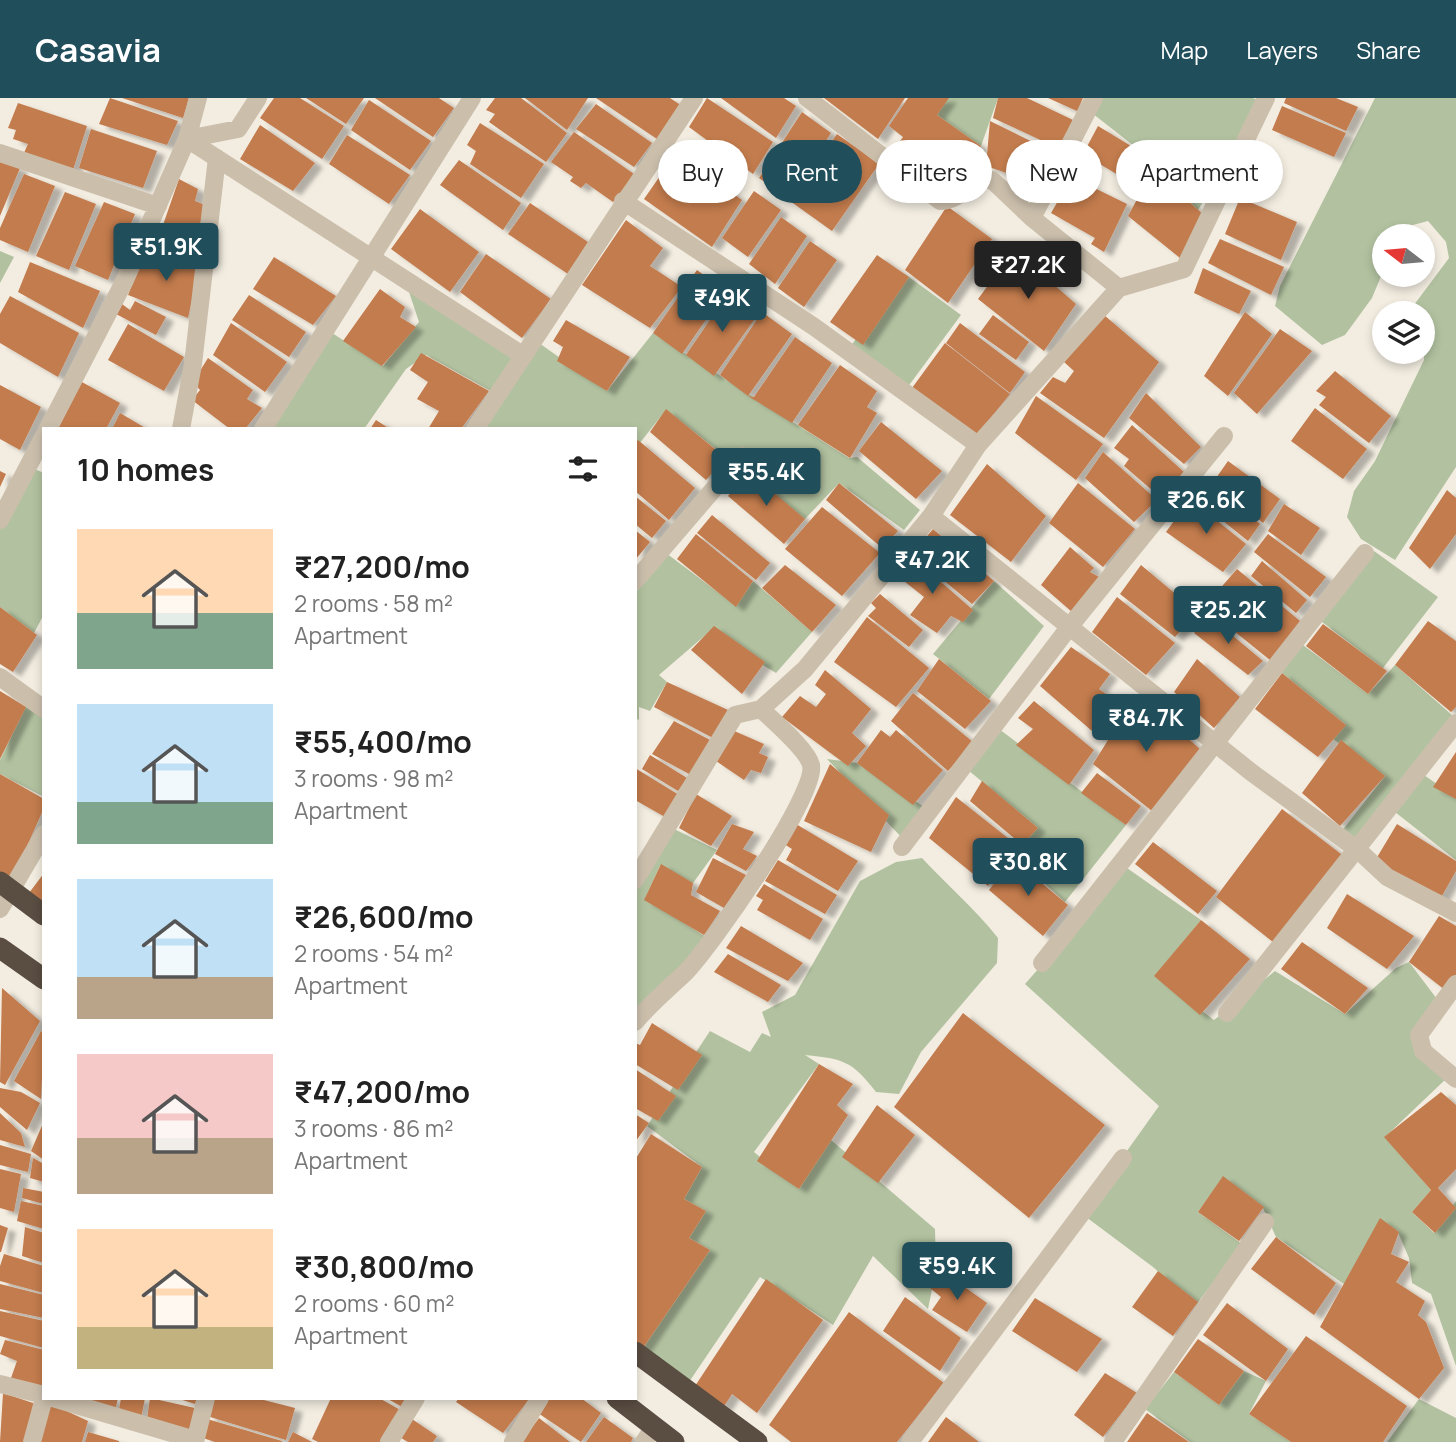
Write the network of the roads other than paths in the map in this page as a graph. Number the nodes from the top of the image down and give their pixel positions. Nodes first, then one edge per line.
1 (198, 98) edge
2 (258, 98) edge
3 (472, 98) edge
4 (694, 98) edge
5 (807, 98) edge
6 (1094, 98) edge
7 (1266, 98) edge
8 (187, 139) junction
9 (0, 153) edge
10 (217, 158) junction
11 (623, 201) junction
12 (158, 206) junction
13 (1032, 218) junction
14 (373, 256) junction
15 (1119, 288) junction
16 (524, 356) junction
17 (49, 427) edge
18 (181, 427) edge
19 (263, 427) edge
20 (476, 427) edge
21 (1224, 436) dead end
22 (42, 440) edge
23 (978, 445) junction
24 (742, 456) dead end
25 (932, 516) junction
26 (0, 520) edge
27 (1365, 553) dead end
28 (637, 579) edge
29 (1070, 625) junction
30 (0, 677) edge
31 (42, 708) edge
32 (761, 709) junction
33 (1456, 723) edge
34 (1216, 743) junction
35 (42, 837) edge
36 (902, 847) dead end
37 (1358, 850) junction
38 (637, 877) edge
39 (6, 887) edge
40 (0, 909) edge
41 (1456, 913) edge
42 (42, 914) edge
43 (0, 948) edge
44 (1042, 964) dead end
45 (42, 978) edge
46 (1456, 984) edge
47 (1227, 1013) dead end
48 (637, 1019) edge
49 (1456, 1079) edge
50 (1123, 1158) dead end
51 (1265, 1222) dead end
52 (637, 1353) edge
53 (0, 1384) edge
54 (42, 1396) edge
55 (43, 1400) edge
56 (60, 1400) edge
57 (205, 1400) edge
58 (415, 1400) edge
59 (539, 1400) edge
60 (619, 1400) edge
61 (649, 1435) edge
62 (195, 1441) edge
63 (32, 1442) edge
64 (389, 1442) edge
65 (513, 1442) edge
66 (674, 1442) edge
67 (757, 1442) edge
68 (910, 1442) edge
69 (1114, 1442) edge

1 - 8 street
2 - 8 street
3 - 14 street
4 - 11 street
5 - 13 street
6 - 13 street
7 - 15 street
8 - 10 street
8 - 12 street
9 - 12 street
10 - 14 street
10 - 18 street
11 - 16 street
11 - 23 street
12 - 17 street
13 - 15 street
14 - 16 street
14 - 19 street
15 - 23 street
16 - 20 street
21 - 29 street
22 - 26 street
23 - 25 street
24 - 28 street
25 - 29 street
25 - 32 street
27 - 34 street
29 - 34 street
29 - 36 street
30 - 31 street
32 - 38 street
32 - 48 street
33 - 37 street
34 - 37 street
34 - 44 street
35 - 39 street
37 - 41 street
37 - 47 street
39 - 40 street
39 - 42 highway
43 - 45 highway
46 - 49 street
50 - 68 street
51 - 69 street
52 - 67 highway
53 - 54 street
55 - 63 street
56 - 62 street
57 - 62 street
58 - 64 street
59 - 65 street
60 - 61 highway
61 - 66 highway

